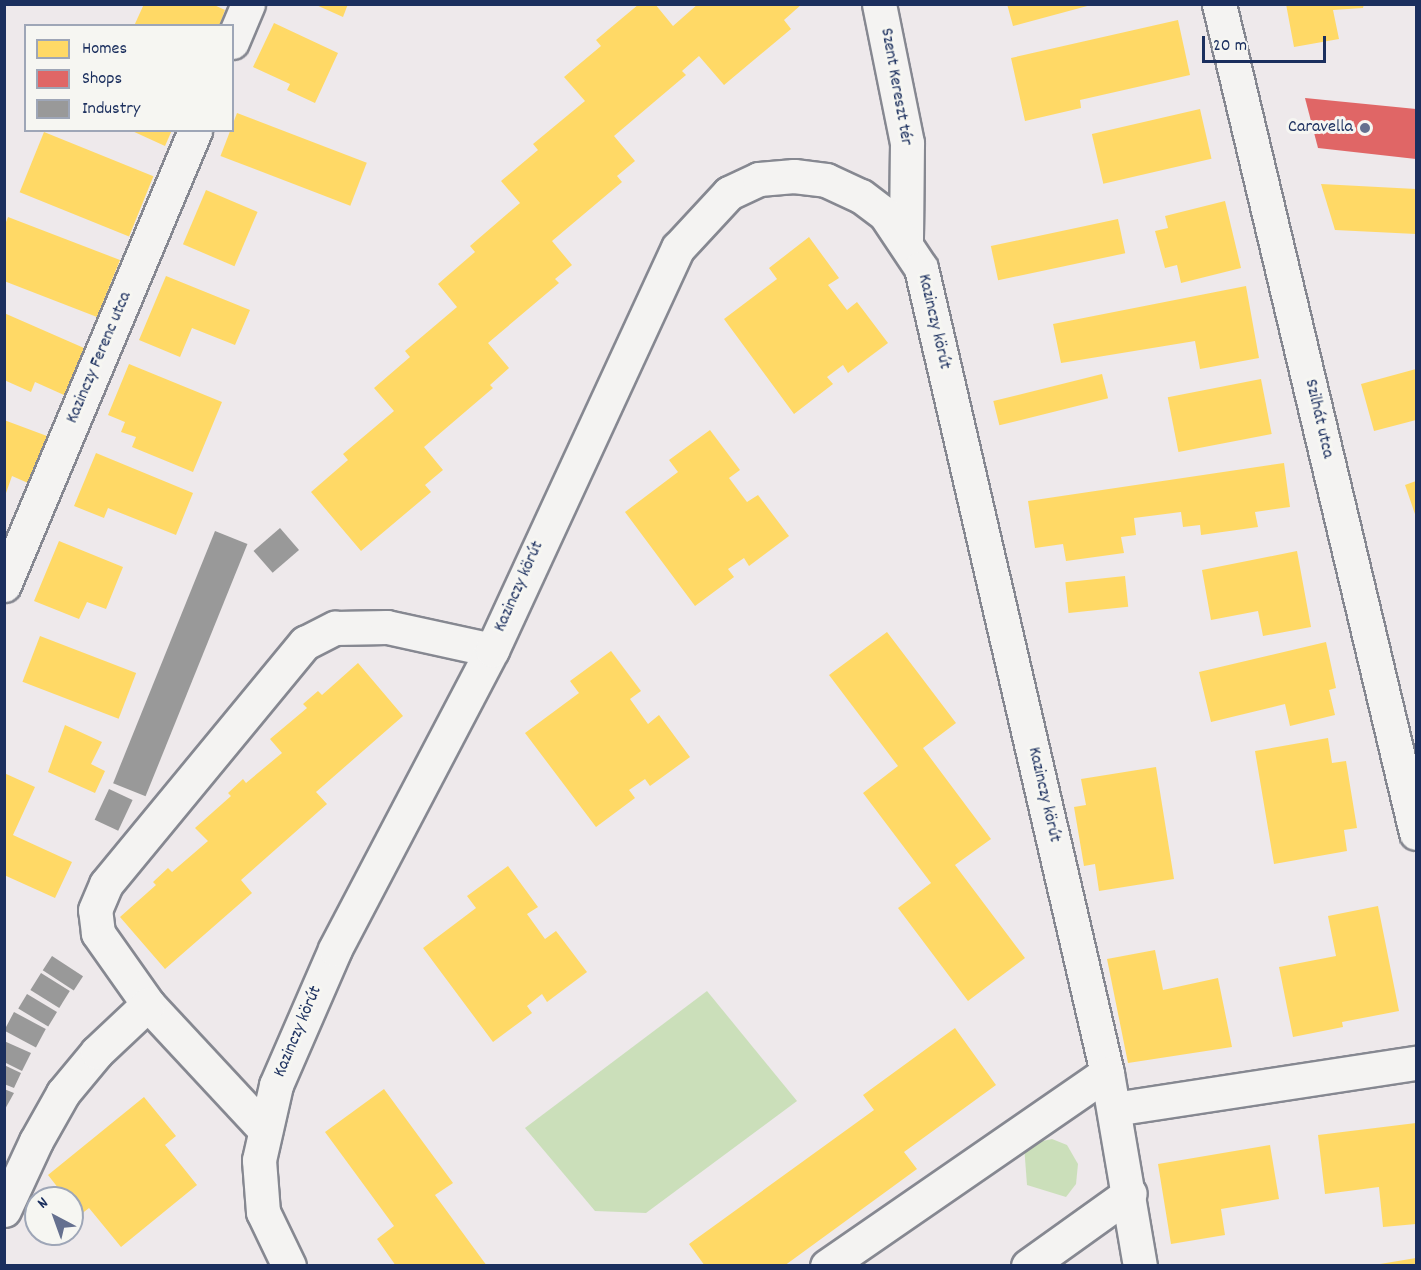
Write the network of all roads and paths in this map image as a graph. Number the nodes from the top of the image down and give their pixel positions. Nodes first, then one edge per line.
1 (248, 4) edge
2 (879, 4) edge
3 (1219, 4) edge
4 (234, 37) edge
5 (194, 132) edge
6 (906, 242) junction
7 (4, 585) edge
8 (492, 650) junction
9 (1416, 833) edge
10 (148, 1004) junction
11 (1416, 1063) edge
12 (1107, 1073) junction
13 (1114, 1109) junction
14 (265, 1130) junction
15 (1130, 1193) junction
16 (4, 1210) edge
17 (289, 1266) edge
18 (827, 1266) edge
19 (1028, 1266) edge
20 (1140, 1266) edge

1 - 4 street
2 - 6 street, Szent Kereszt tér
3 - 9 street, Szilhát utca
5 - 7 street, Kazinczy Ferenc utca
6 - 8 street, Kazinczy körút
6 - 12 street, Kazinczy körút
8 - 10 street, Kazinczy körút
8 - 14 street, Kazinczy körút
10 - 14 street, Kazinczy körút
10 - 16 street
11 - 13 street
12 - 13 street, Kazinczy körút
12 - 18 street
13 - 15 street, Kazinczy körút
14 - 17 street, Kazinczy körút
15 - 19 street
15 - 20 street, Kazinczy körút

